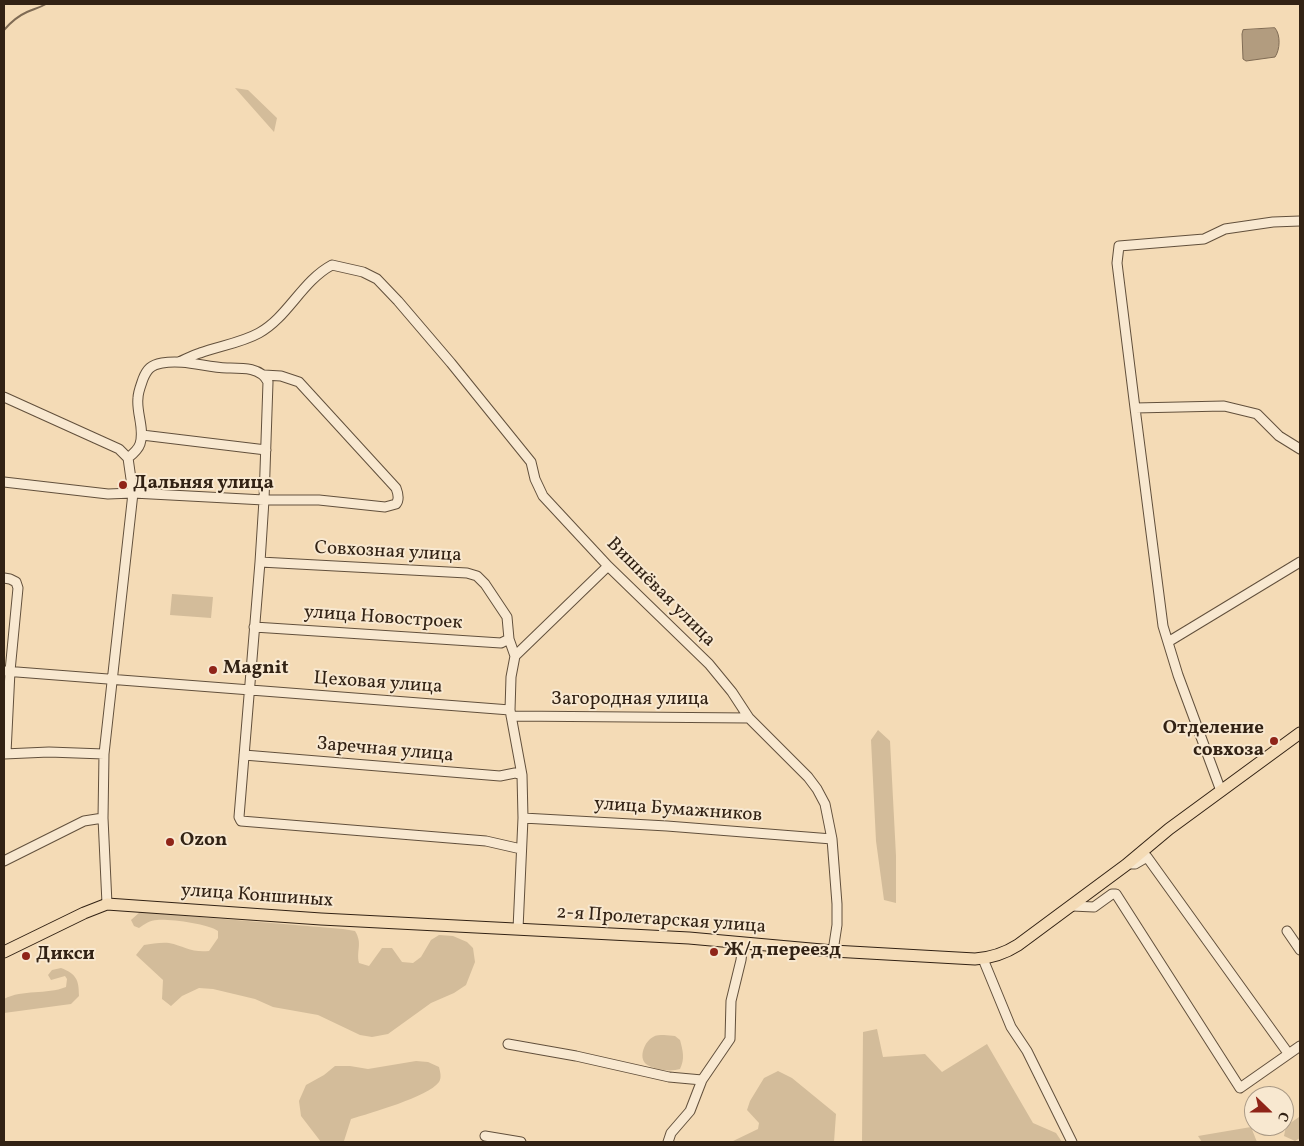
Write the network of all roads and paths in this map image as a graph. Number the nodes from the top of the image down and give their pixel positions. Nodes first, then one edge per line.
1 (1300, 221) edge
2 (179, 362) junction
3 (266, 379) junction
4 (4, 397) edge
5 (1135, 408) junction
6 (142, 435) junction
7 (266, 450) junction
8 (1300, 450) edge
9 (128, 458) junction
10 (4, 482) edge
11 (133, 493) junction
12 (264, 500) junction
13 (260, 562) junction
14 (1300, 562) edge
15 (608, 566) junction
16 (4, 578) edge
17 (254, 627) junction
18 (509, 639) junction
19 (1168, 642) junction
20 (515, 656) junction
21 (7, 671) edge
22 (112, 678) junction
23 (248, 690) junction
24 (511, 713) junction
25 (528, 716) junction
26 (748, 718) junction
27 (1300, 733) edge
28 (516, 740) junction
29 (5, 754) edge
30 (104, 754) junction
31 (244, 755) junction
32 (522, 775) junction
33 (1220, 791) junction
34 (103, 818) junction
35 (522, 818) junction
36 (832, 839) junction
37 (522, 849) junction
38 (4, 860) edge
39 (1126, 865) junction
40 (107, 904) junction
41 (1072, 906) junction
42 (518, 929) junction
43 (1287, 931) dead end
44 (743, 943) junction
45 (1300, 950) edge
46 (833, 951) junction
47 (4, 952) edge
48 (983, 959) junction
49 (508, 1044) dead end
50 (1300, 1046) edge
51 (1288, 1053) junction
52 (702, 1080) junction
53 (485, 1136) dead end
54 (522, 1142) edge
55 (668, 1142) edge
56 (1072, 1142) edge

1 - 5 street
2 - 3 street
2 - 6 street
2 - 15 street, Вишнёвая улица
3 - 7 street
3 - 12 street
4 - 9 street
5 - 8 street
5 - 19 street
6 - 7 street
6 - 9 street
7 - 12 street
9 - 11 street
10 - 11 street
11 - 12 street
11 - 22 street
12 - 13 street
13 - 17 street
13 - 18 street, Совхозная улица
14 - 19 street
15 - 20 street
15 - 26 street, Вишнёвая улица
16 - 21 street
17 - 18 street, улица Новостроек
17 - 23 street
18 - 20 street, Совхозная улица
19 - 33 street
20 - 24 street, Совхозная улица
21 - 22 street, Цеховая улица
21 - 29 street
22 - 23 street, Цеховая улица
22 - 30 street
23 - 24 street, Цеховая улица
23 - 31 street
24 - 25 street, Загородная улица
24 - 28 street, Совхозная улица
25 - 26 street, Загородная улица
25 - 28 street
26 - 36 street, Вишнёвая улица
27 - 33 main road
28 - 32 street, Совхозная улица
29 - 30 street
30 - 34 street
31 - 32 street, Заречная улица
31 - 37 street
32 - 35 street, Совхозная улица
33 - 39 main road
34 - 38 street
34 - 40 street
35 - 36 street, улица Бумажников
35 - 37 street, Совхозная улица
36 - 46 street, Вишнёвая улица
37 - 42 street, Совхозная улица
39 - 41 main road
39 - 51 street
40 - 42 main road, улица Коншиных
40 - 47 main road, улица Коншиных
41 - 48 main road
41 - 51 street
42 - 44 main road, 2-я Пролетарская улица
43 - 45 street
44 - 46 main road, 2-я Пролетарская улица
44 - 52 street
46 - 48 main road, 2-я Пролетарская улица
48 - 56 street
49 - 52 street
50 - 51 street
52 - 55 street
53 - 54 street

